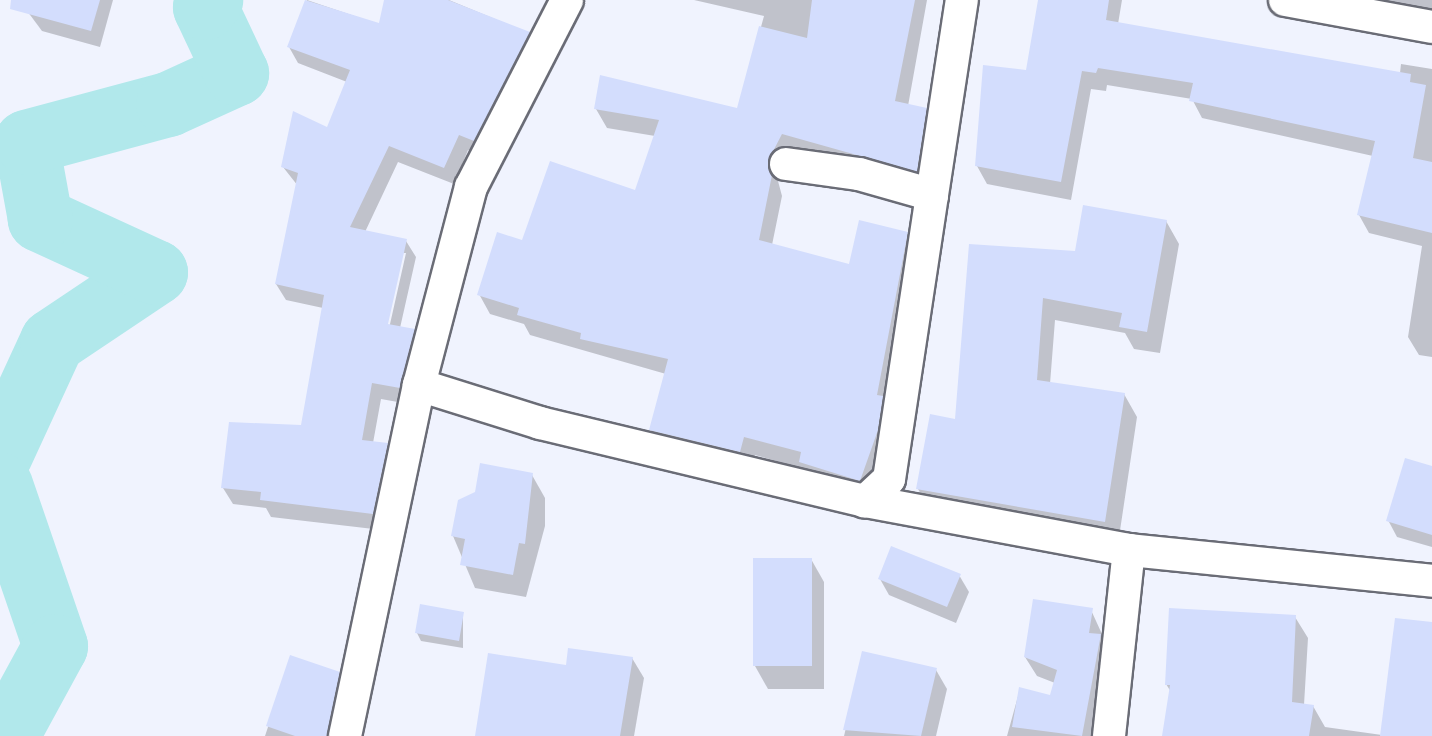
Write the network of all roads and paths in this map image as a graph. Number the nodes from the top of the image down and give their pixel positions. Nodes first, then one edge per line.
1 (567, 0) edge
2 (962, 0) edge
3 (1285, 0) edge
4 (1432, 27) edge
5 (786, 164) dead end
6 (932, 195) junction
7 (419, 385) junction
8 (866, 501) junction
9 (1129, 550) junction
10 (1432, 581) edge
11 (345, 736) edge
12 (1109, 736) edge

1 - 7 street
2 - 6 street
3 - 4 street
5 - 6 street
6 - 8 street
7 - 8 street
7 - 11 street
8 - 9 street
9 - 10 street
9 - 12 street

